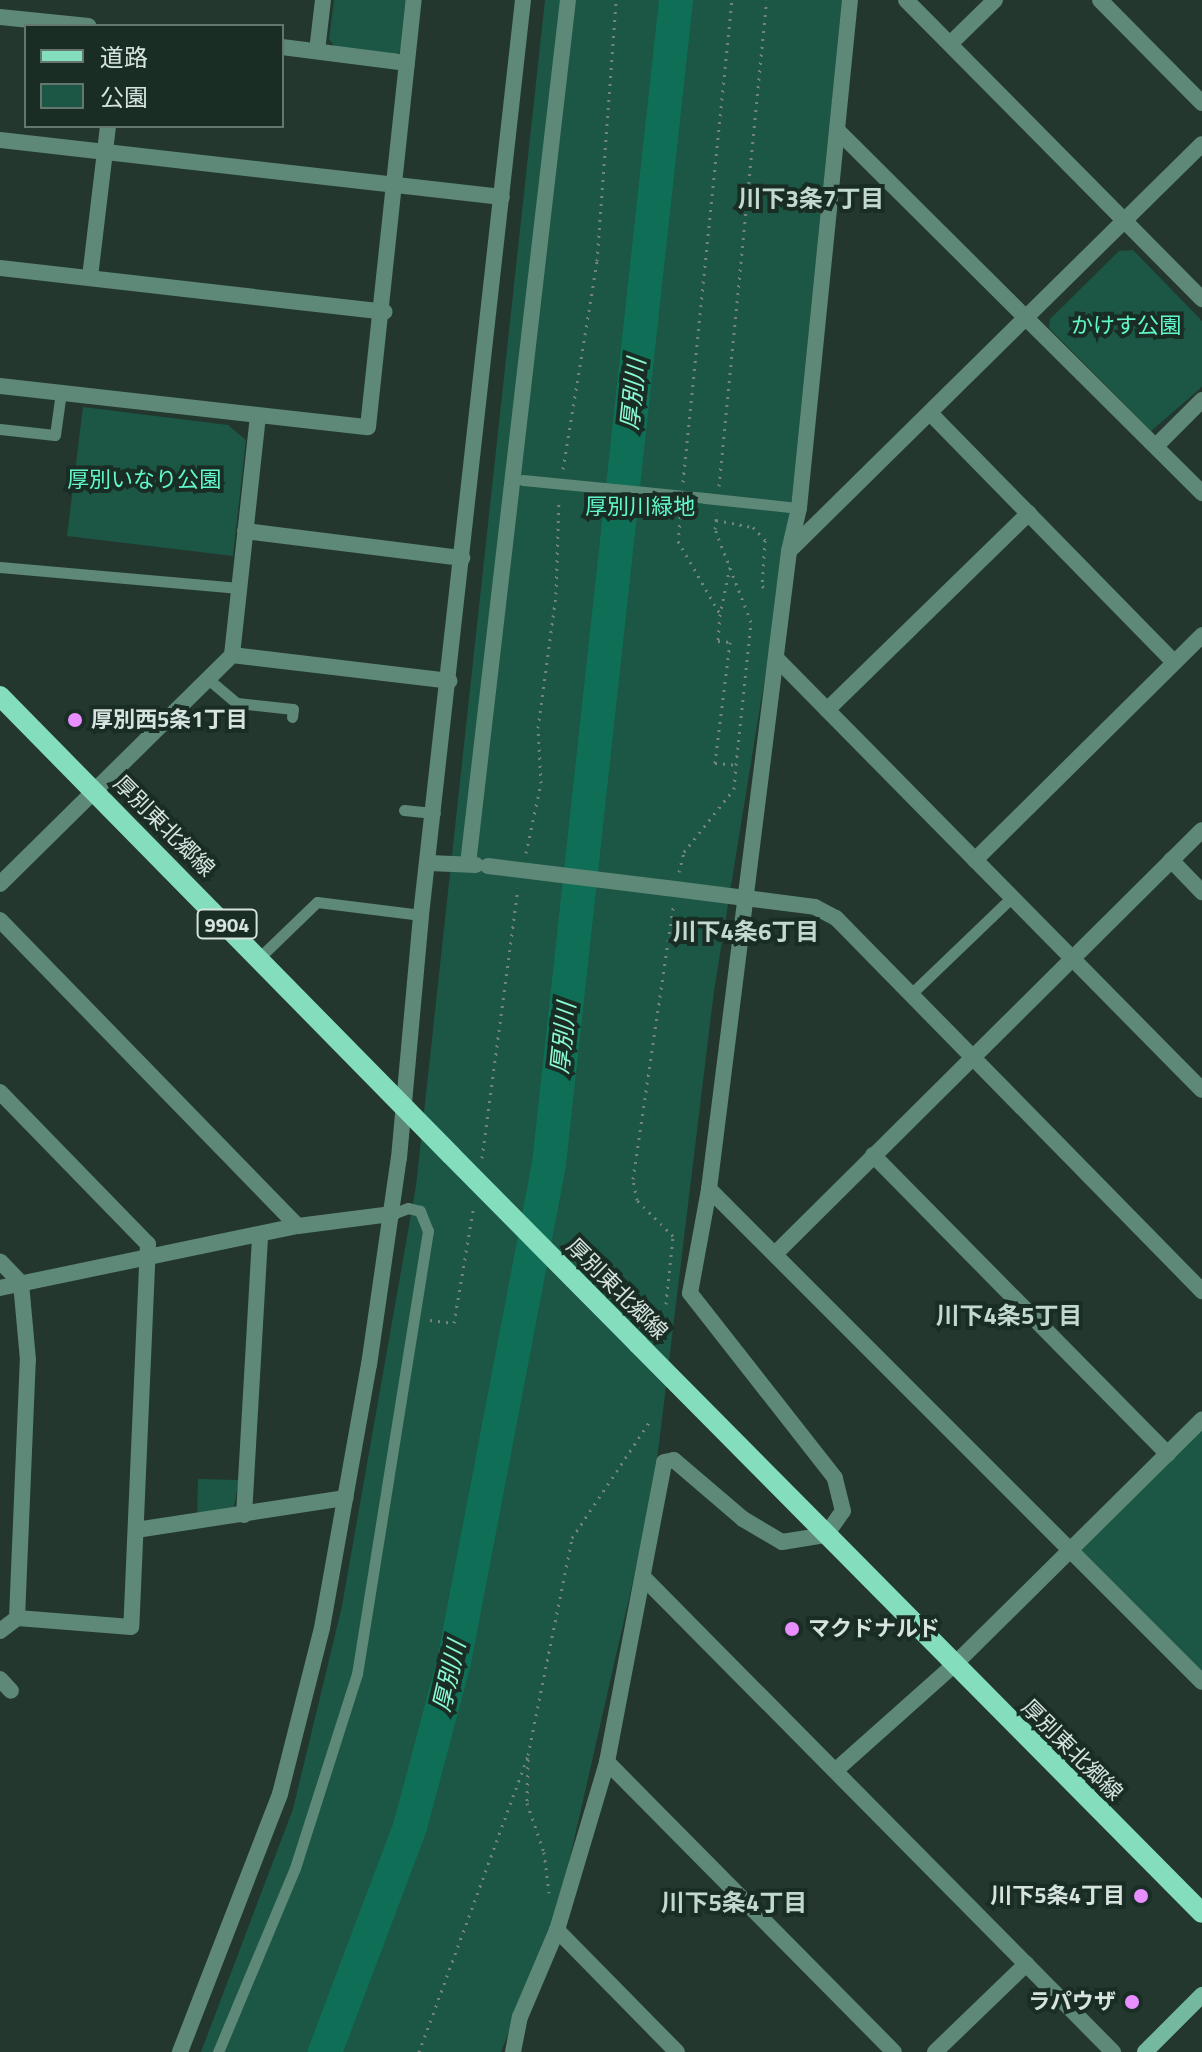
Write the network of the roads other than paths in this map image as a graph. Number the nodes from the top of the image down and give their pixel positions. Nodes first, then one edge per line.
1 (323, 0) edge
2 (414, 0) edge
3 (523, 0) edge
4 (568, 0) edge
5 (850, 0) edge
6 (906, 0) edge
7 (995, 0) edge
8 (1100, 0) edge
9 (0, 17) edge
10 (69, 24) edge
11 (950, 44) junction
12 (284, 47) edge
13 (317, 51) junction
14 (407, 63) junction
15 (1202, 103) edge
16 (108, 128) edge
17 (837, 130) junction
18 (0, 140) edge
19 (1202, 144) edge
20 (105, 152) junction
21 (393, 185) junction
22 (502, 197) junction
23 (1124, 221) junction
24 (0, 268) edge
25 (90, 277) junction
26 (1202, 299) edge
27 (384, 312) junction
28 (1027, 318) junction
29 (0, 386) edge
30 (61, 392) junction
31 (1202, 400) edge
32 (930, 413) junction
33 (258, 416) junction
34 (0, 429) edge
35 (1156, 446) junction
36 (519, 479) junction
37 (1202, 493) edge
38 (799, 508) junction
39 (1029, 513) junction
40 (245, 531) junction
41 (789, 551) junction
42 (462, 558) junction
43 (0, 567) edge
44 (239, 588) junction
45 (1202, 635) edge
46 (232, 655) junction
47 (777, 659) junction
48 (1174, 662) junction
49 (208, 679) junction
50 (449, 681) junction
51 (0, 696) edge
52 (827, 710) junction
53 (292, 717) dead end
54 (95, 791) junction
55 (404, 810) dead end
56 (435, 813) junction
57 (1200, 835) edge
58 (975, 860) junction
59 (1171, 860) junction
60 (429, 863) junction
61 (468, 864) junction
62 (0, 884) edge
63 (1202, 892) edge
64 (746, 897) junction
65 (1011, 898) junction
66 (421, 915) junction
67 (0, 920) edge
68 (260, 957) junction
69 (1074, 958) junction
70 (911, 994) junction
71 (974, 1056) junction
72 (1202, 1090) edge
73 (0, 1092) edge
74 (402, 1104) junction
75 (873, 1155) junction
76 (709, 1189) junction
77 (392, 1214) junction
78 (298, 1226) junction
79 (260, 1234) junction
80 (776, 1253) junction
81 (148, 1257) junction
82 (0, 1261) edge
83 (21, 1283) junction
84 (0, 1288) edge
85 (1202, 1291) edge
86 (1202, 1420) edge
87 (1168, 1454) junction
88 (346, 1498) junction
89 (244, 1515) junction
90 (136, 1530) junction
91 (826, 1535) junction
92 (1071, 1549) junction
93 (644, 1578) junction
94 (17, 1618) junction
95 (0, 1631) edge
96 (954, 1665) junction
97 (1202, 1682) edge
98 (607, 1762) junction
99 (836, 1770) junction
100 (1202, 1913) edge
101 (558, 1926) junction
102 (1026, 1964) junction
103 (1202, 1995) edge
104 (180, 2052) edge
105 (218, 2052) edge
106 (513, 2052) edge
107 (677, 2052) edge
108 (894, 2052) edge
109 (935, 2052) edge
110 (1113, 2052) edge
111 (1145, 2052) edge

1 - 13 street
2 - 14 street
3 - 22 street
4 - 36 street
5 - 17 street
6 - 11 street
7 - 11 street
8 - 15 street
9 - 10 street
11 - 23 street
12 - 13 street
13 - 14 street
14 - 21 street
16 - 20 street
17 - 28 street
17 - 38 street
18 - 20 street
19 - 23 street
20 - 21 street
20 - 25 street
21 - 22 street
21 - 27 street
22 - 42 street
23 - 26 street
23 - 28 street
24 - 25 street
25 - 27 street
27 - 33 street
28 - 32 street
28 - 35 street
29 - 30 street
30 - 33 street
30 - 34 lane
31 - 35 street
32 - 39 street
32 - 41 street
33 - 40 street
35 - 37 street
36 - 38 lane, bridge
36 - 61 street
38 - 41 street
39 - 48 street
39 - 52 street
40 - 42 street
40 - 44 street
41 - 47 street
42 - 50 street
43 - 44 lane
44 - 46 street
45 - 48 street
46 - 49 street
46 - 50 street
47 - 52 street
47 - 64 street
48 - 58 street
49 - 53 lane
49 - 54 street
50 - 56 street
51 - 54 main road, 厚別東北郷線 / 9904
52 - 58 street
54 - 62 street
54 - 68 main road, 厚別東北郷線 / 9904
55 - 56 lane
56 - 60 street
57 - 59 street
58 - 65 street
59 - 63 street
59 - 69 street
60 - 61 street
60 - 66 street
61 - 64 street, bridge
64 - 70 street
64 - 76 street
65 - 69 street
65 - 70 lane
66 - 68 lane
66 - 74 street
67 - 78 street
68 - 74 main road, 厚別東北郷線 / 9904
69 - 71 street
69 - 72 street
70 - 71 street
71 - 75 street
71 - 85 street
73 - 81 street
74 - 77 street
74 - 91 main road, 厚別東北郷線 / 9904, bridge
75 - 80 street
75 - 87 street
76 - 80 street
76 - 91 street
77 - 78 street
77 - 88 street
77 - 105 lane
78 - 79 street
79 - 81 street
79 - 89 street
80 - 92 street
81 - 83 street
81 - 90 street
82 - 83 street
83 - 84 street
83 - 94 street
86 - 87 street
87 - 92 street
88 - 89 street
88 - 104 street
89 - 90 street
90 - 94 street
91 - 93 street
91 - 96 main road, 厚別東北郷線 / 9904
92 - 96 street
92 - 97 street
93 - 98 street
93 - 99 street
94 - 95 street
96 - 99 street
96 - 100 main road, 厚別東北郷線 / 9904
98 - 101 street
98 - 108 street
99 - 102 street
101 - 106 street
101 - 107 street
102 - 109 street
102 - 110 street
103 - 111 street

